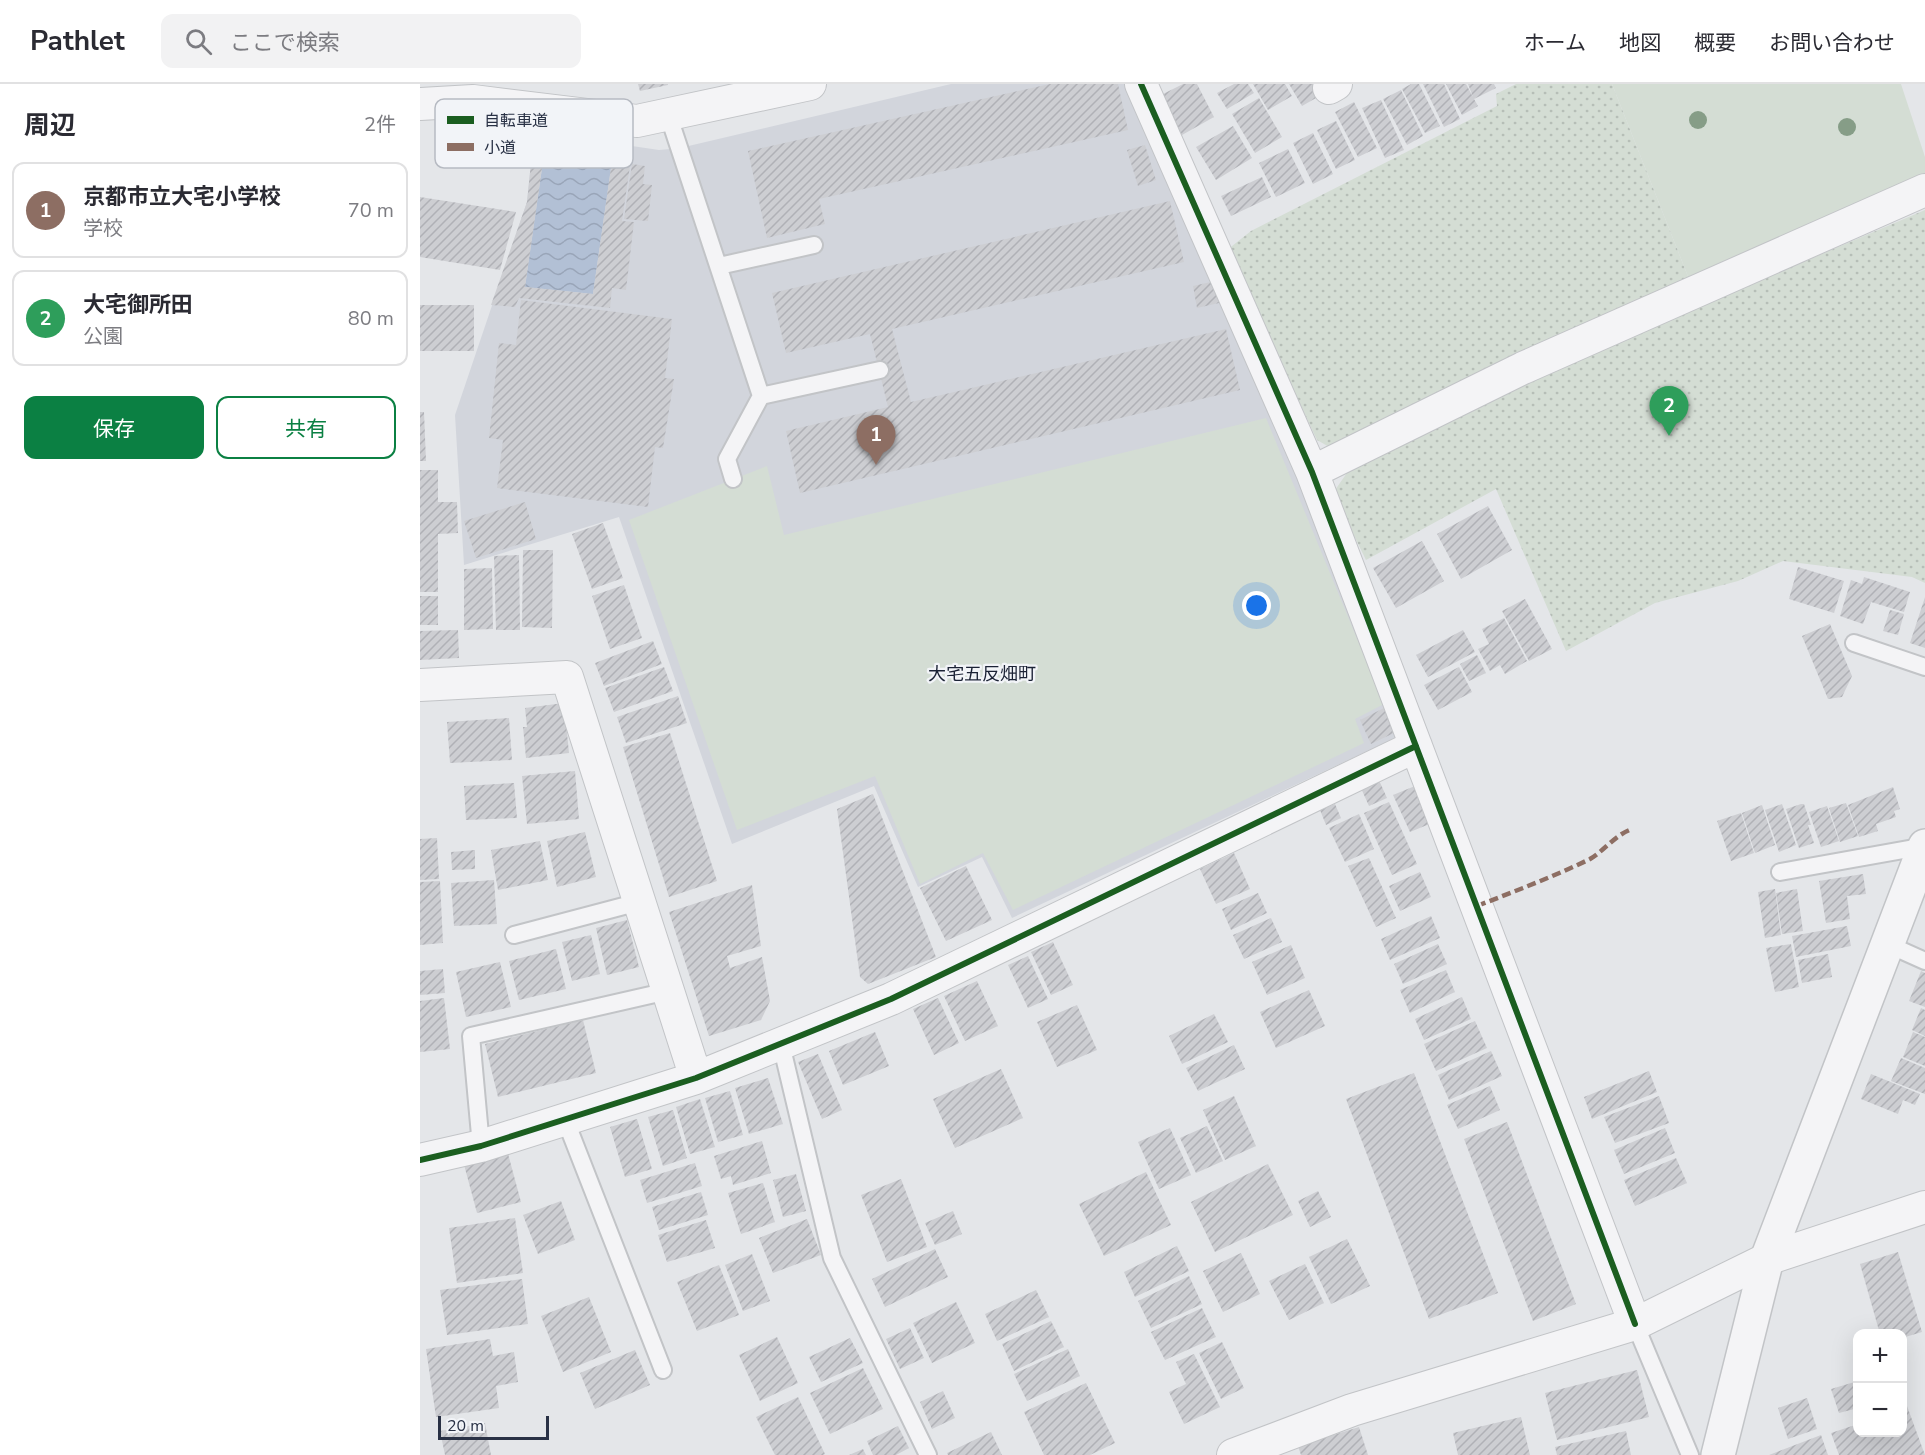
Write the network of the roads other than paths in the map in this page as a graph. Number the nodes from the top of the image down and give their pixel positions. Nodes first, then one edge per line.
1 (810, 84) edge
2 (1141, 84) edge
3 (435, 103) edge
4 (420, 104) edge
5 (668, 114) junction
6 (633, 120) edge
7 (1925, 190) edge
8 (814, 245) dead end
9 (719, 266) junction
10 (880, 370) dead end
11 (761, 396) junction
12 (1312, 472) junction
13 (733, 479) dead end
14 (1854, 643) dead end
15 (1925, 667) edge
16 (420, 685) edge
17 (1416, 746) junction
18 (1925, 846) edge
19 (1780, 872) dead end
20 (639, 902) junction
21 (514, 935) dead end
22 (1887, 944) junction
23 (1925, 961) edge
24 (668, 991) junction
25 (781, 1044) junction
26 (696, 1078) junction
27 (565, 1119) junction
28 (481, 1146) junction
29 (420, 1160) edge
30 (1925, 1207) edge
31 (1767, 1259) junction
32 (1635, 1324) junction
33 (663, 1370) dead end
34 (928, 1455) edge
35 (1233, 1455) edge
36 (1690, 1455) edge
37 (1718, 1455) edge

1 - 5 street
2 - 12 street
3 - 4 street
5 - 6 street
5 - 9 lane
7 - 12 street
8 - 9 lane
9 - 11 lane
10 - 11 lane
11 - 13 lane
12 - 17 street
14 - 15 lane
16 - 20 street
17 - 25 street
17 - 32 street
18 - 19 lane
18 - 22 street
20 - 21 lane
20 - 24 street
22 - 23 lane
22 - 31 street
24 - 26 street
24 - 28 lane
25 - 26 street
25 - 34 lane
26 - 27 street
27 - 28 street
27 - 33 lane
28 - 29 street
30 - 31 street
31 - 32 street
31 - 37 street
32 - 35 street
32 - 36 lane

